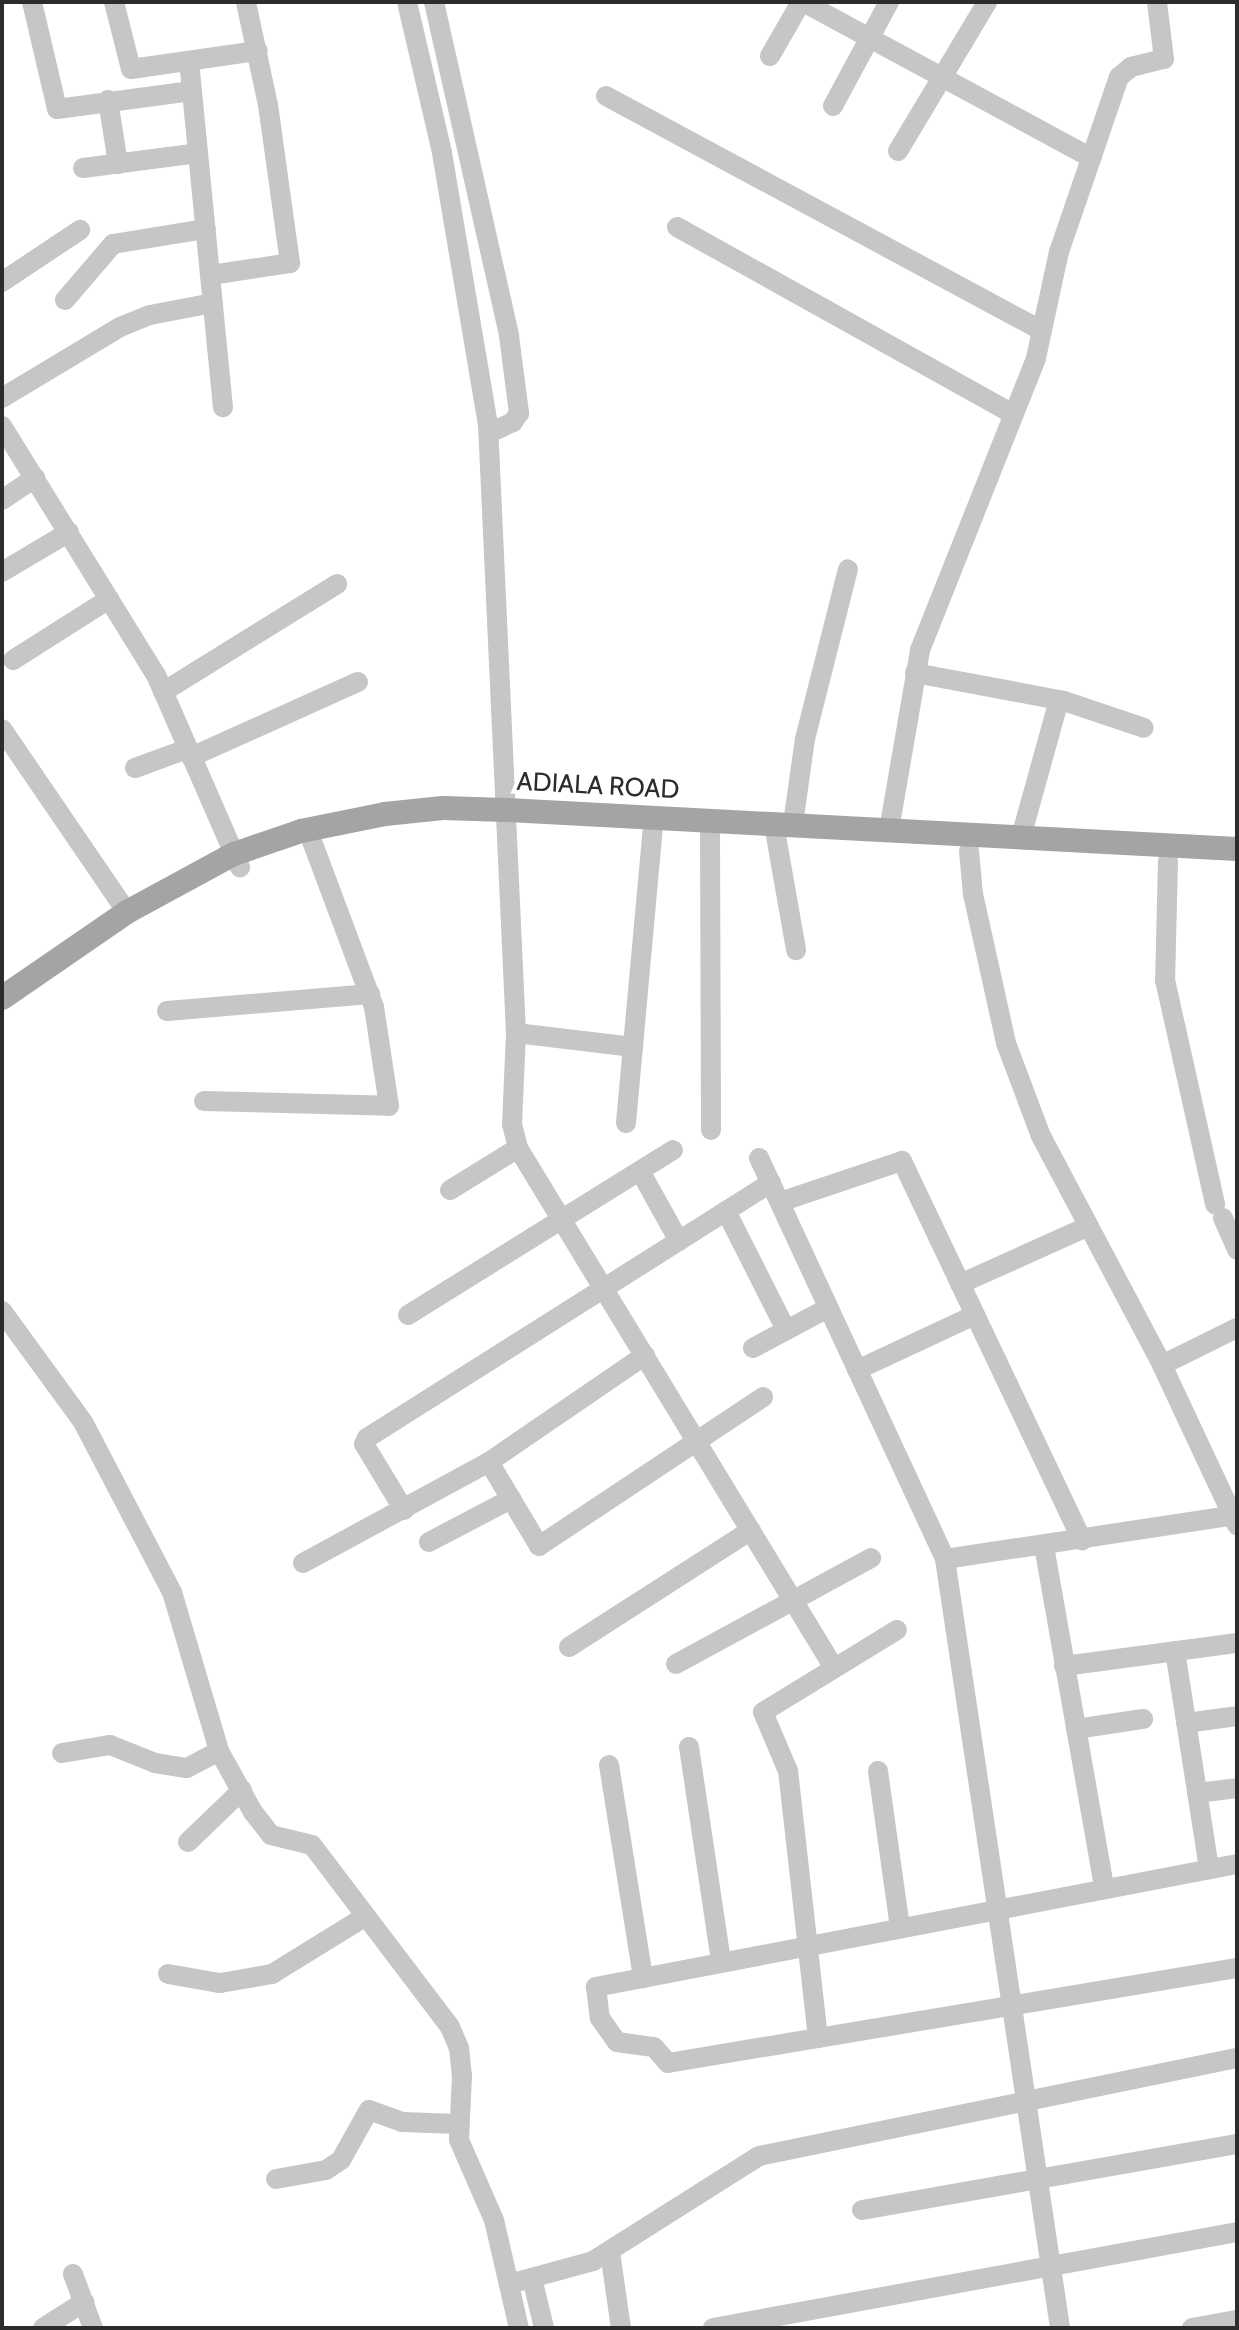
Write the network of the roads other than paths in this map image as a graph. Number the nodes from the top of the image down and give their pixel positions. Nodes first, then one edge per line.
1 (32, 2) edge
2 (114, 2) edge
3 (246, 2) edge
4 (407, 2) edge
5 (434, 2) edge
6 (802, 2) edge
7 (889, 2) edge
8 (987, 2) edge
9 (1157, 2) edge
10 (869, 38) junction
11 (258, 51) junction
12 (770, 56) dead end
13 (189, 61) junction
14 (942, 78) junction
15 (192, 91) junction
16 (606, 96) dead end
17 (108, 100) junction
18 (833, 106) dead end
19 (898, 151) dead end
20 (198, 153) junction
21 (1091, 158) junction
22 (118, 164) junction
23 (83, 168) dead end
24 (677, 227) dead end
25 (206, 229) junction
26 (80, 230) dead end
27 (211, 275) junction
28 (2, 282) edge
29 (65, 300) dead end
30 (213, 303) junction
31 (1042, 331) junction
32 (2, 398) edge
33 (223, 407) dead end
34 (1011, 413) junction
35 (2, 426) edge
36 (489, 433) junction
37 (35, 478) junction
38 (2, 500) edge
39 (69, 532) junction
40 (848, 569) dead end
41 (2, 572) edge
42 (337, 584) dead end
43 (109, 599) junction
44 (13, 660) dead end
45 (915, 673) junction
46 (358, 682) dead end
47 (163, 692) junction
48 (1059, 700) junction
49 (1144, 728) dead end
50 (5, 738) edge
51 (189, 753) junction
52 (135, 768) dead end
53 (506, 816) junction
54 (653, 829) junction
55 (785, 830) junction
56 (889, 830) junction
57 (710, 832) junction
58 (1021, 837) junction
59 (312, 841) junction
60 (1237, 849) edge
61 (969, 851) junction
62 (237, 860) junction
63 (1168, 861) junction
64 (1237, 864) edge
65 (127, 912) junction
66 (796, 950) dead end
67 (370, 994) junction
68 (2, 998) edge
69 (2, 1011) edge
70 (167, 1011) dead end
71 (516, 1033) junction
72 (633, 1047) junction
73 (204, 1101) dead end
74 (626, 1123) dead end
75 (711, 1130) dead end
76 (518, 1148) junction
77 (673, 1150) dead end
78 (759, 1158) dead end
79 (640, 1171) junction
80 (771, 1183) junction
81 (450, 1190) dead end
82 (780, 1202) junction
83 (726, 1211) junction
84 (562, 1219) junction
85 (1089, 1226) junction
86 (679, 1241) junction
87 (1237, 1250) edge
88 (960, 1284) junction
89 (604, 1287) junction
90 (828, 1308) junction
91 (2, 1311) edge
92 (408, 1315) dead end
93 (975, 1315) junction
94 (1237, 1328) edge
95 (786, 1330) junction
96 (753, 1348) dead end
97 (645, 1355) junction
98 (1162, 1365) junction
99 (857, 1370) junction
100 (763, 1397) dead end
101 (696, 1439) junction
102 (489, 1462) junction
103 (511, 1499) junction
104 (404, 1510) junction
105 (1236, 1518) edge
106 (751, 1530) junction
107 (1082, 1540) junction
108 (429, 1542) dead end
109 (1044, 1546) junction
110 (871, 1558) dead end
111 (945, 1559) junction
112 (303, 1563) dead end
113 (793, 1600) junction
114 (897, 1630) dead end
115 (1237, 1643) edge
116 (569, 1647) dead end
117 (1175, 1651) junction
118 (676, 1664) dead end
119 (1064, 1666) junction
120 (834, 1668) junction
121 (1237, 1716) edge
122 (1143, 1719) dead end
123 (1186, 1723) junction
124 (1076, 1729) junction
125 (689, 1747) dead end
126 (219, 1751) junction
127 (62, 1753) dead end
128 (609, 1765) dead end
129 (878, 1771) dead end
130 (1237, 1788) edge
131 (242, 1790) junction
132 (1197, 1793) junction
133 (188, 1842) dead end
134 (1237, 1864) edge
135 (1209, 1869) junction
136 (1104, 1888) junction
137 (997, 1907) junction
138 (366, 1916) junction
139 (900, 1927) junction
140 (806, 1945) junction
141 (721, 1962) junction
142 (1237, 1968) edge
143 (168, 1974) dead end
144 (643, 1978) junction
145 (1012, 2004) junction
146 (818, 2038) junction
147 (1237, 2058) edge
148 (1026, 2099) junction
149 (457, 2124) junction
150 (1237, 2144) edge
151 (276, 2179) dead end
152 (1038, 2180) junction
153 (862, 2210) dead end
154 (1237, 2232) edge
155 (610, 2252) junction
156 (1051, 2266) junction
157 (73, 2274) dead end
158 (532, 2278) junction
159 (509, 2284) junction
160 (84, 2302) junction
161 (1237, 2320) edge
162 (43, 2328) edge
163 (93, 2328) edge
164 (519, 2328) edge
165 (544, 2328) edge
166 (621, 2328) edge
167 (713, 2328) edge
168 (1060, 2328) edge
169 (1193, 2328) edge

1 - 17 street
2 - 13 street
3 - 11 street
4 - 36 street
5 - 36 street
6 - 10 street
6 - 12 street
7 - 10 street
8 - 14 street
9 - 21 street
10 - 14 street
10 - 18 street
11 - 13 street
11 - 27 street
13 - 15 street
14 - 19 street
14 - 21 street
15 - 17 street
15 - 20 street
16 - 31 street
17 - 22 street
20 - 22 street
20 - 25 street
21 - 31 street
22 - 23 street
24 - 34 street
25 - 27 street
25 - 29 street
26 - 28 street
27 - 30 street
30 - 32 street
30 - 33 street
31 - 34 street
34 - 45 street
35 - 37 street
36 - 53 street
37 - 38 street
37 - 39 street
39 - 41 street
39 - 43 street
40 - 55 street
42 - 47 street
43 - 44 street
43 - 47 street
45 - 48 street
45 - 56 street
46 - 51 street
47 - 51 street
48 - 49 street
48 - 58 street
50 - 65 street
51 - 52 street
51 - 62 street
53 - 54 main road, ADIALA ROAD
53 - 55 main road, ADIALA ROAD
53 - 59 main road, ADIALA ROAD
53 - 62 main road, ADIALA ROAD
53 - 71 street
54 - 57 main road, ADIALA ROAD
54 - 72 street
55 - 56 main road, ADIALA ROAD
55 - 57 main road, ADIALA ROAD
55 - 61 main road, ADIALA ROAD
55 - 66 street
56 - 58 main road, ADIALA ROAD
57 - 75 street
58 - 60 main road, ADIALA ROAD
59 - 62 main road, ADIALA ROAD
59 - 67 street
61 - 63 main road, ADIALA ROAD
61 - 85 street
62 - 65 main road, ADIALA ROAD
62 - 69 main road, ADIALA ROAD
63 - 64 main road, ADIALA ROAD
63 - 87 street
65 - 68 main road, ADIALA ROAD
67 - 70 street
67 - 73 street
71 - 72 street
71 - 76 street
72 - 74 street
76 - 81 street
76 - 84 street
77 - 79 street
78 - 80 street
79 - 84 street
79 - 86 street
80 - 82 street
80 - 83 street
82 - 88 street
82 - 90 street
83 - 86 street
83 - 95 street
84 - 89 street
84 - 92 street
85 - 88 street
85 - 98 street
86 - 89 street
88 - 93 street
89 - 97 street
89 - 104 street
90 - 95 street
90 - 99 street
91 - 126 street
93 - 99 street
93 - 107 street
94 - 98 street
95 - 96 street
97 - 101 street
97 - 102 street
98 - 105 street
99 - 111 street
100 - 101 street
101 - 103 street
101 - 106 street
102 - 103 street
102 - 104 street
103 - 108 street
104 - 112 street
105 - 107 street
106 - 113 street
106 - 116 street
107 - 109 street
109 - 111 street
109 - 119 street
110 - 113 street
111 - 137 street
113 - 118 street
113 - 120 street
114 - 120 street
115 - 117 street
117 - 119 street
117 - 123 street
119 - 124 street
120 - 140 street
121 - 123 street
122 - 124 street
123 - 132 street
124 - 136 street
125 - 141 street
126 - 127 street
126 - 131 street
128 - 144 street
129 - 139 street
130 - 132 street
131 - 133 street
131 - 138 street
132 - 135 street
134 - 135 street
135 - 136 street
136 - 137 street
137 - 139 street
137 - 145 street
138 - 143 street
138 - 149 street
139 - 140 street
140 - 141 street
140 - 146 street
141 - 144 street
142 - 145 street
144 - 146 street
145 - 146 street
145 - 148 street
147 - 148 street
148 - 152 street
148 - 155 street
149 - 151 street
149 - 159 street
150 - 152 street
152 - 153 street
152 - 156 street
154 - 156 street
155 - 158 street
155 - 166 street
156 - 167 street
156 - 168 street
157 - 160 street
158 - 159 street
158 - 165 street
159 - 164 street
160 - 162 street
160 - 163 street
161 - 169 street

